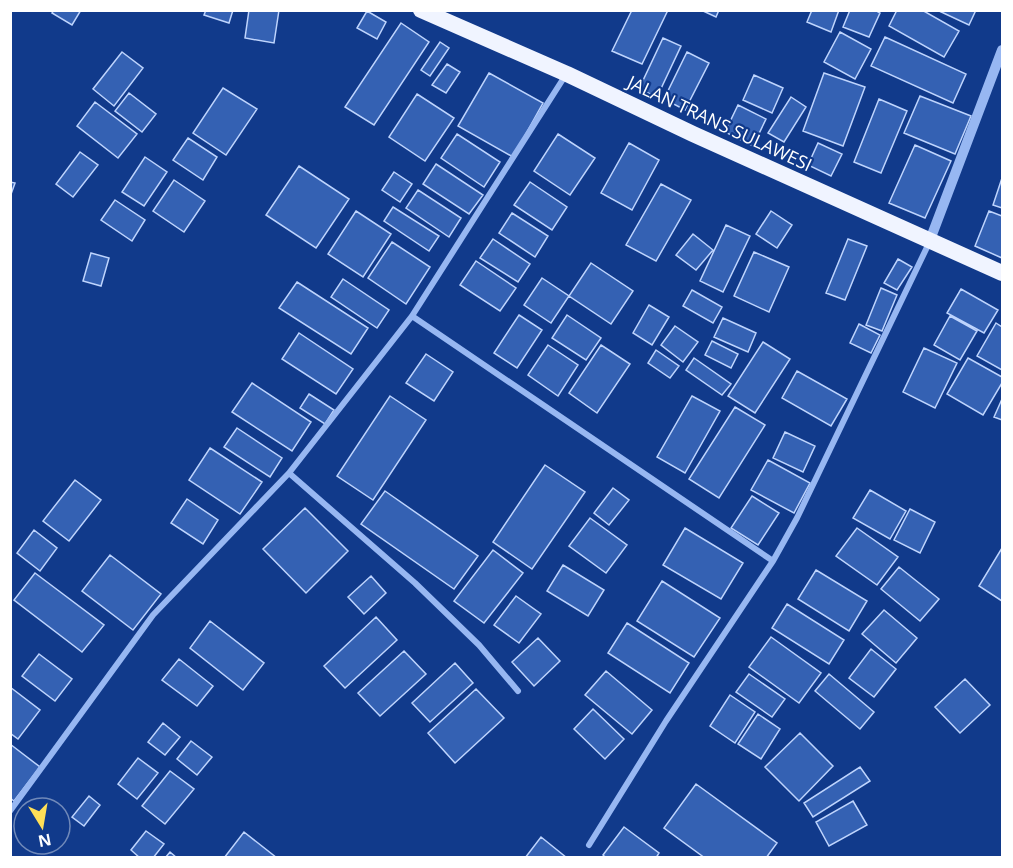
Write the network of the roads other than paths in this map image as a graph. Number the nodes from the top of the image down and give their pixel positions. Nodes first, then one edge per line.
1 (421, 10) edge
2 (1002, 50) edge
3 (567, 74) junction
4 (930, 240) junction
5 (1002, 273) edge
6 (412, 315) junction
7 (289, 473) junction
8 (773, 561) junction
9 (518, 691) dead end
10 (10, 812) edge
11 (589, 845) dead end

1 - 3 highway, JALAN TRANS SULAWESI
2 - 4 street
3 - 4 highway, JALAN TRANS SULAWESI
3 - 6 street
4 - 5 highway, JALAN TRANS SULAWESI
4 - 8 street
6 - 7 street
6 - 8 street
7 - 9 street
7 - 10 street
8 - 11 street

